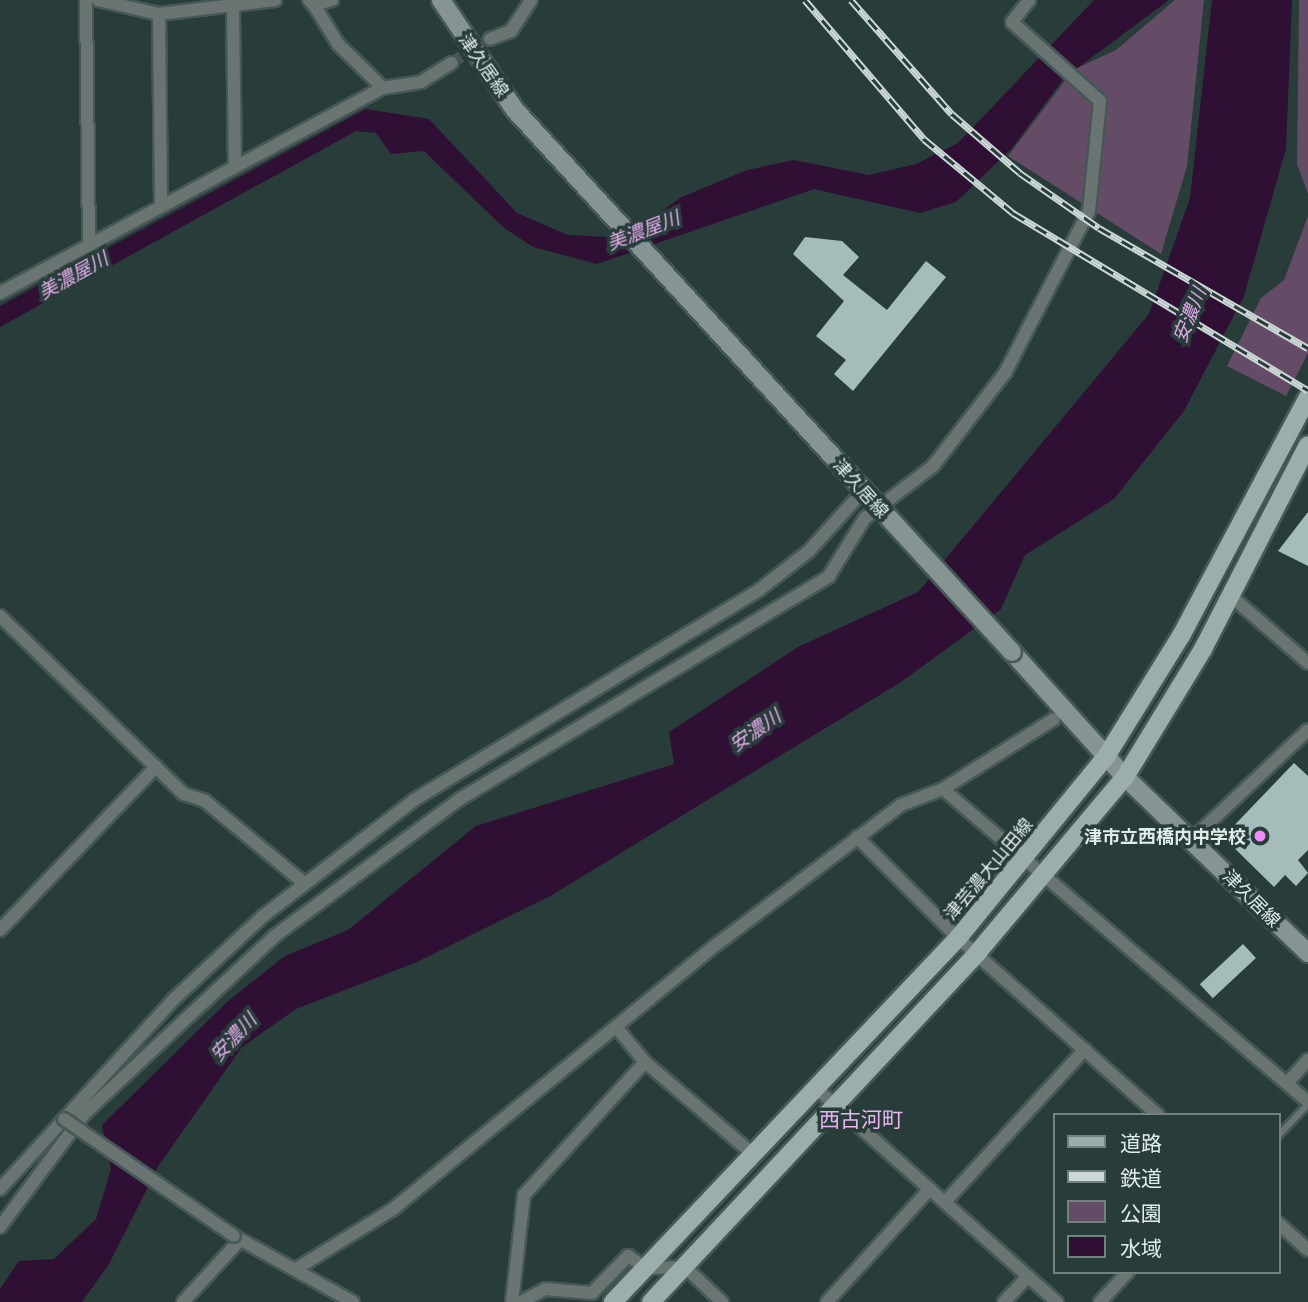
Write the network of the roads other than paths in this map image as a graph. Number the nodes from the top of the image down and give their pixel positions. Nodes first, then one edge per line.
1 (86, 0) edge
2 (98, 0) edge
3 (275, 0) edge
4 (332, 0) edge
5 (441, 0) edge
6 (531, 0) edge
7 (1029, 0) edge
8 (312, 3) edge
9 (233, 8) junction
10 (159, 14) junction
11 (490, 39) tunnel mouth
12 (451, 62) tunnel mouth
13 (383, 88) junction
14 (235, 163) junction
15 (161, 204) junction
16 (89, 243) junction
17 (0, 293) edge
18 (1308, 397) edge
19 (1308, 445) edge
20 (866, 493) junction
21 (1231, 596) junction
22 (0, 616) edge
23 (1308, 663) edge
24 (1055, 719) dead end
25 (1308, 730) edge
26 (1107, 755) junction
27 (156, 767) junction
28 (1125, 778) junction
29 (943, 789) junction
30 (857, 837) junction
31 (1192, 839) junction
32 (1026, 858) junction
33 (1046, 876) junction
34 (304, 883) junction
35 (0, 930) edge
36 (958, 938) junction
37 (978, 952) junction
38 (1308, 953) edge
39 (617, 1028) junction
40 (1085, 1049) junction
41 (1308, 1060) edge
42 (645, 1062) junction
43 (1288, 1082) junction
44 (817, 1089) junction
45 (1308, 1103) edge
46 (836, 1106) junction
47 (1156, 1113) edge
48 (64, 1119) junction
49 (1280, 1134) edge
50 (754, 1155) junction
51 (0, 1189) edge
52 (930, 1189) junction
53 (944, 1202) junction
54 (1280, 1225) edge
55 (0, 1227) edge
56 (237, 1238) junction
57 (1308, 1250) edge
58 (685, 1267) junction
59 (646, 1268) junction
60 (296, 1269) junction
61 (1126, 1274) edge
62 (1028, 1276) junction
63 (183, 1302) edge
64 (353, 1302) edge
65 (512, 1302) edge
66 (521, 1302) edge
67 (614, 1302) edge
68 (651, 1302) edge
69 (722, 1302) edge
70 (827, 1302) edge
71 (1004, 1302) edge
72 (1057, 1302) edge
73 (1100, 1302) edge

1 - 16 street
2 - 10 street
3 - 9 street
4 - 8 street
5 - 20 main road, 津久居線
6 - 11 street
7 - 55 street
8 - 13 street
9 - 10 street
9 - 14 street
10 - 15 street
12 - 13 street
13 - 14 street
14 - 15 street
15 - 16 street
16 - 17 street
18 - 26 main road, 津芸濃大山田線
19 - 21 main road
20 - 26 main road, 津久居線, bridge
20 - 34 street
21 - 23 street
21 - 28 main road
22 - 27 street
24 - 29 street
25 - 31 street
26 - 28 main road, 津久居線
26 - 32 main road, 津芸濃大山田線
27 - 34 street
27 - 35 street
28 - 31 main road, 津久居線
28 - 33 main road
29 - 30 street
29 - 32 street
30 - 36 street
30 - 39 street
31 - 38 main road, 津久居線
32 - 33 street
32 - 36 main road, 津芸濃大山田線
33 - 37 main road
33 - 43 street
34 - 48 street
36 - 37 street
36 - 44 main road, 津芸濃大山田線
37 - 40 street
37 - 46 main road
39 - 42 street
39 - 60 street
40 - 47 street
40 - 53 street
41 - 43 street
42 - 50 street
42 - 65 street
43 - 45 street
44 - 46 street
44 - 50 main road, 津芸濃大山田線
45 - 49 lane
46 - 52 street
46 - 58 main road
48 - 51 street
48 - 56 street, bridge
50 - 59 main road, 津芸濃大山田線
52 - 53 street
52 - 70 street
53 - 62 street
54 - 57 street
56 - 60 street
56 - 63 street
58 - 59 street
58 - 68 main road
58 - 69 street
59 - 66 street
59 - 67 main road, 津芸濃大山田線
60 - 64 street
61 - 73 street
62 - 71 street
62 - 72 street

